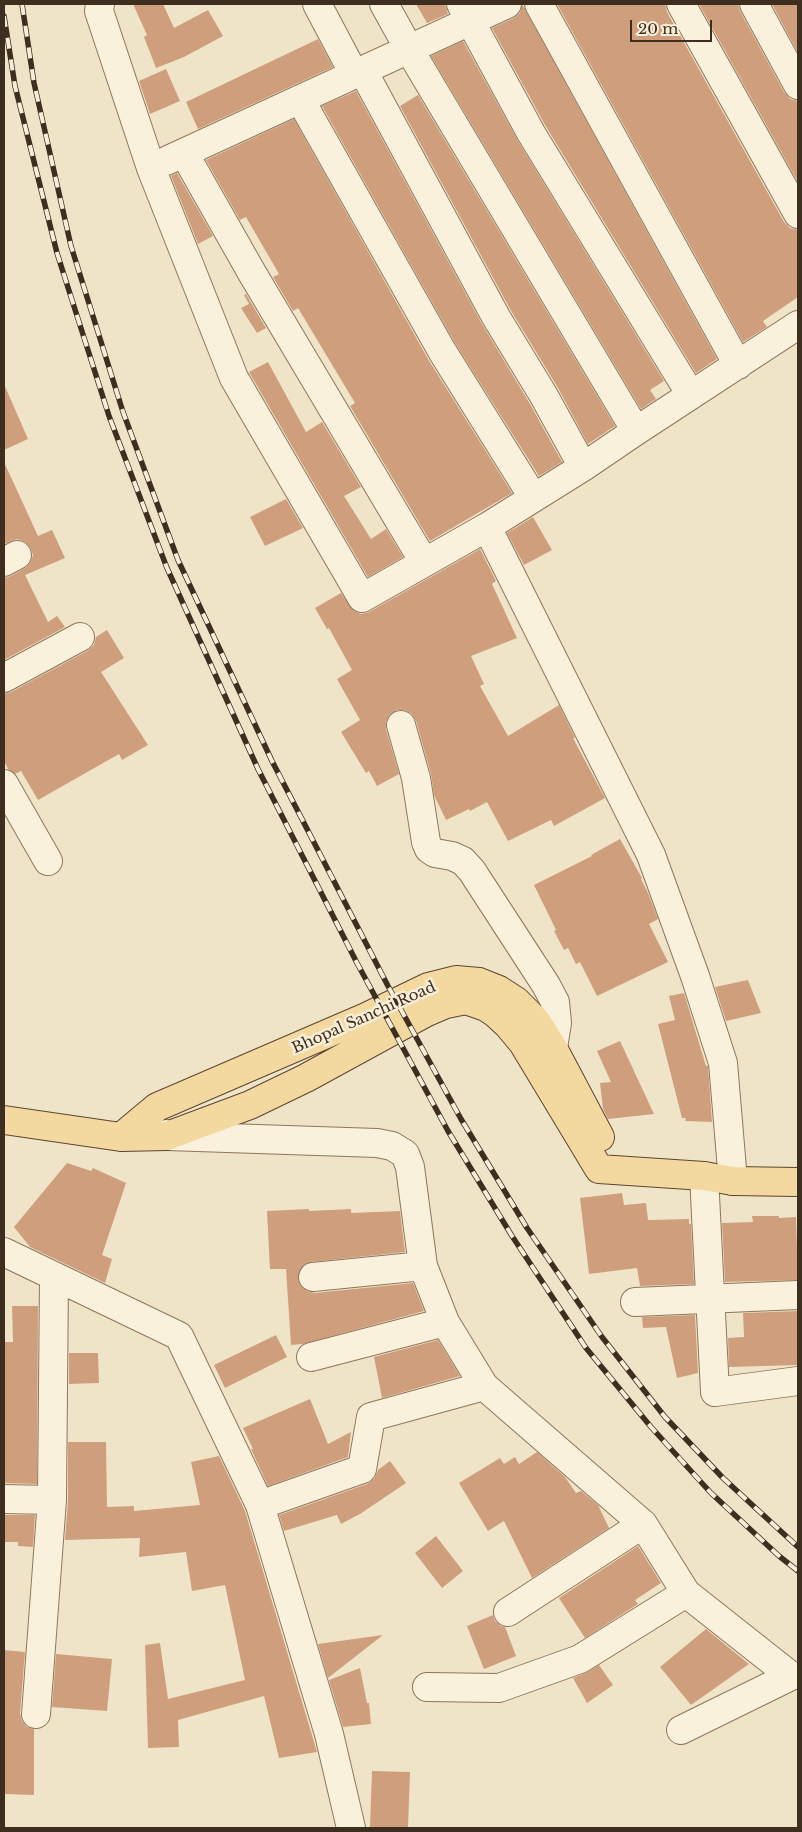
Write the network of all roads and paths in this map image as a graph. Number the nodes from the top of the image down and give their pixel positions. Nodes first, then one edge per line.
1 (100, 4) edge
2 (317, 4) edge
3 (384, 4) edge
4 (507, 4) edge
5 (539, 4) edge
6 (681, 4) edge
7 (754, 4) edge
8 (466, 12) edge
9 (409, 49) junction
10 (358, 72) junction
11 (798, 86) edge
12 (300, 99) junction
13 (184, 153) junction
14 (151, 168) junction
15 (798, 214) edge
16 (798, 325) edge
17 (738, 365) junction
18 (690, 395) junction
19 (636, 430) junction
20 (583, 467) junction
21 (533, 497) junction
22 (487, 527) junction
23 (424, 562) junction
24 (80, 637) dead end
25 (4, 678) edge
26 (402, 726) dead end
27 (4, 784) edge
28 (48, 861) dead end
29 (553, 1048) junction
30 (157, 1107) junction
31 (4, 1120) edge
32 (166, 1136) junction
33 (121, 1137) junction
34 (608, 1169) junction
35 (704, 1176) junction
36 (733, 1181) junction
37 (798, 1182) edge
38 (4, 1252) edge
39 (422, 1266) junction
40 (313, 1277) dead end
41 (54, 1278) junction
42 (798, 1295) edge
43 (711, 1298) junction
44 (634, 1302) dead end
45 (446, 1322) junction
46 (311, 1357) dead end
47 (798, 1381) edge
48 (484, 1386) junction
49 (4, 1498) edge
50 (52, 1500) junction
51 (260, 1505) junction
52 (643, 1524) junction
53 (686, 1593) junction
54 (508, 1612) dead end
55 (427, 1687) dead end
56 (36, 1714) dead end
57 (681, 1730) dead end
58 (351, 1828) edge

1 - 14 street
2 - 10 street
3 - 9 street
4 - 8 street
5 - 17 street
6 - 15 street
7 - 11 street
8 - 9 street
8 - 18 street
9 - 10 street
9 - 19 street
10 - 12 street
10 - 20 street
12 - 13 street
12 - 21 street
13 - 14 street
13 - 23 street
14 - 23 street
16 - 17 street
17 - 18 street
18 - 19 street
19 - 20 street
20 - 21 street
21 - 22 street
22 - 23 street
22 - 36 street
24 - 25 street
26 - 29 street
27 - 28 street
29 - 30 main road, Bhopal Sanchi Road
29 - 34 main road, Bhopal Sanchi Road
30 - 32 street
30 - 33 main road, Bhopal Sanchi Road
31 - 33 main road
32 - 33 main road
32 - 34 main road
32 - 39 street
34 - 35 main road
35 - 36 main road
35 - 43 street
36 - 37 main road
38 - 41 street
39 - 40 street
39 - 45 street
41 - 50 street
41 - 51 street
42 - 43 street
43 - 44 street
43 - 47 street
45 - 46 street
45 - 48 street
48 - 51 street
48 - 52 street
49 - 50 street
50 - 56 street
51 - 58 street
52 - 53 street
52 - 54 street
53 - 55 street
53 - 57 street

